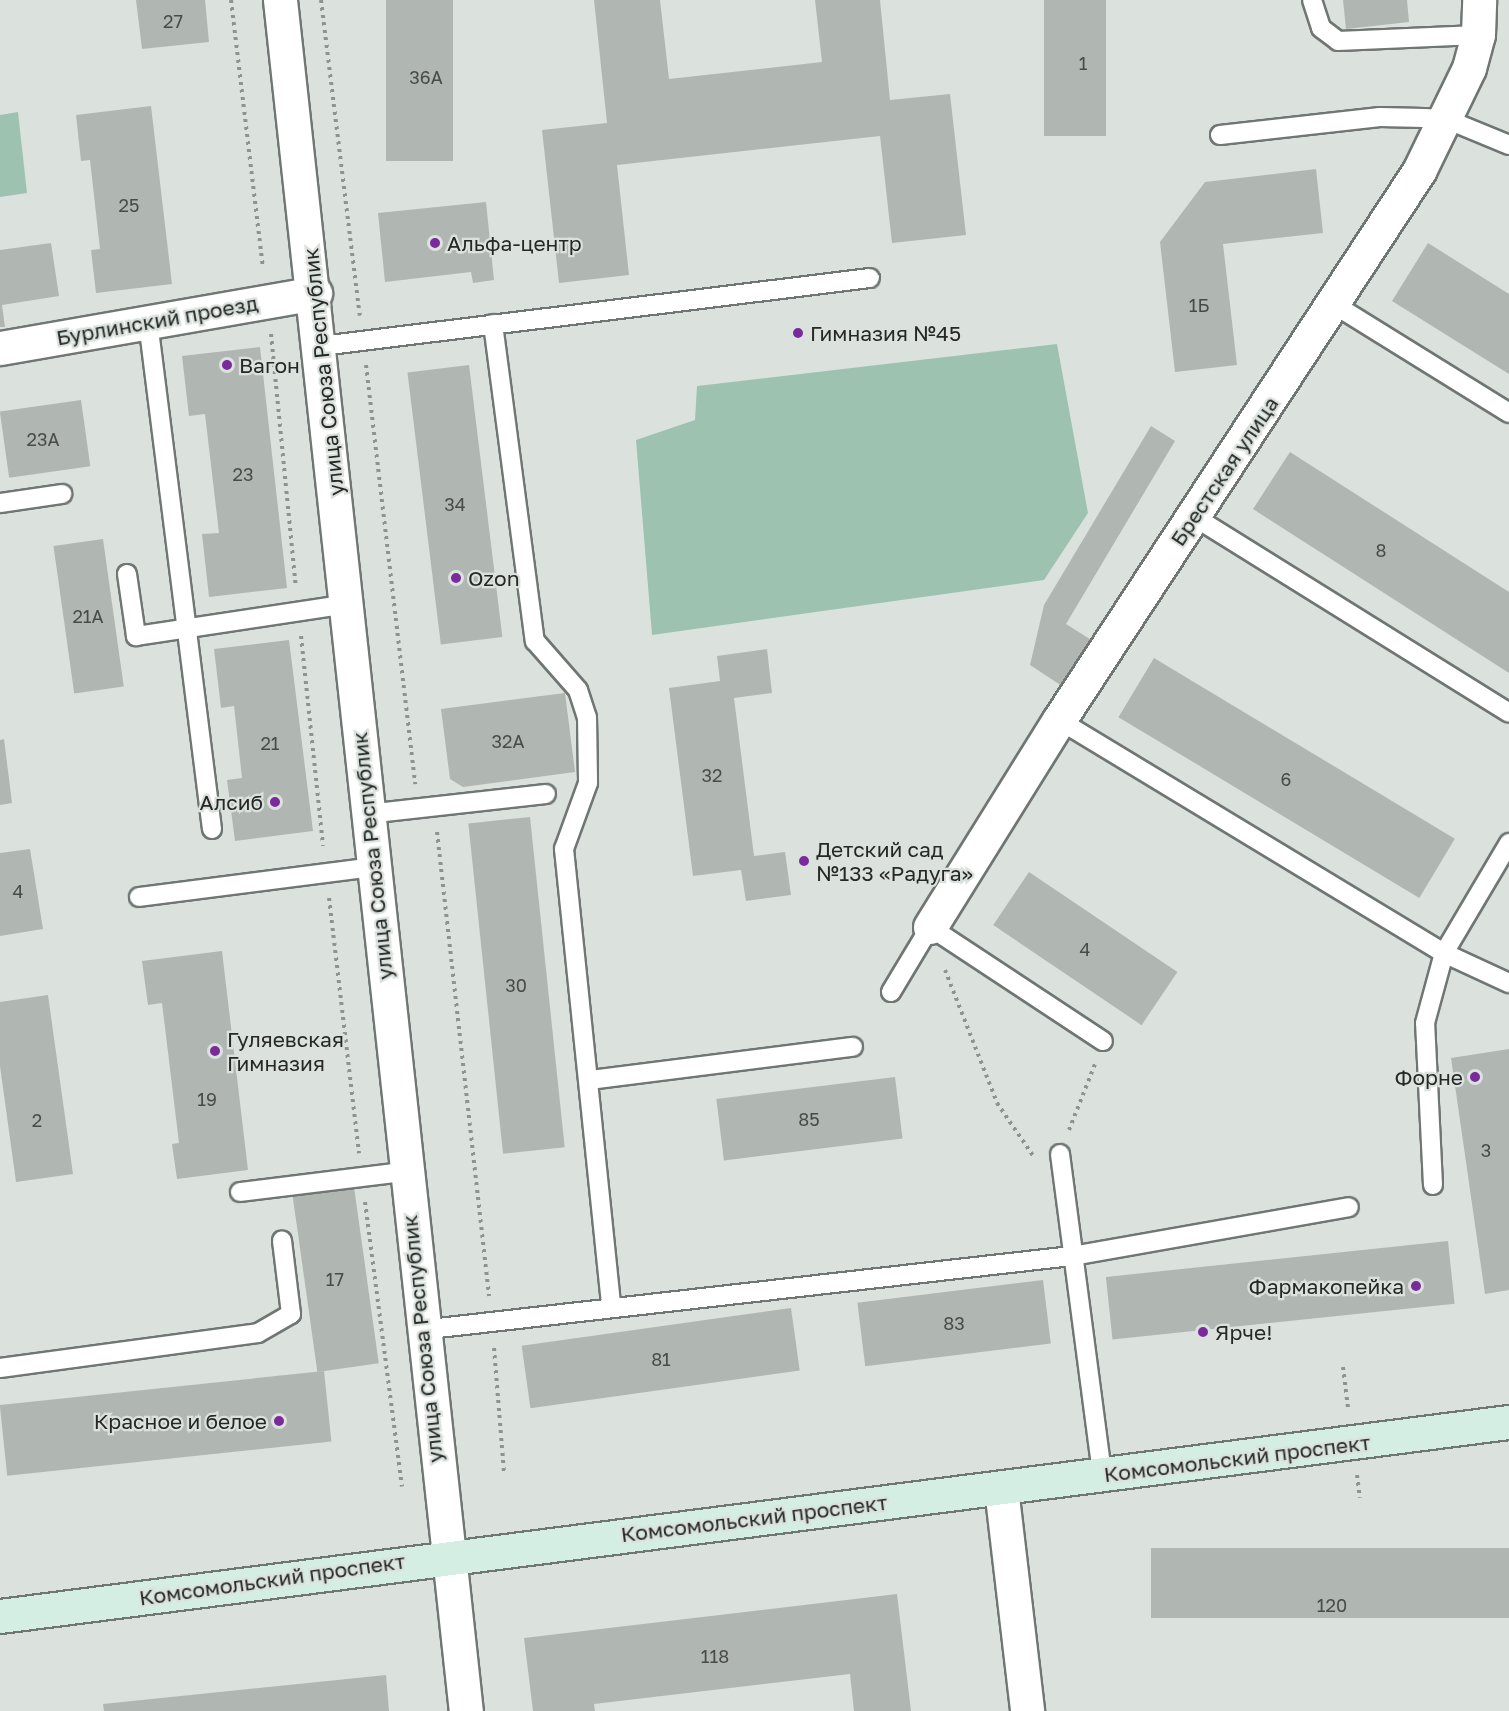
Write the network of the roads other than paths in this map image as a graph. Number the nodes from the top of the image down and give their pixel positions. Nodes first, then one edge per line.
1 (280, 0) edge
2 (1312, 0) edge
3 (1479, 0) edge
4 (1478, 35) junction
5 (1446, 119) junction
6 (1220, 135) dead end
7 (1509, 145) edge
8 (870, 278) dead end
9 (315, 292) junction
10 (1335, 305) junction
11 (148, 322) junction
12 (493, 324) junction
13 (321, 346) junction
14 (0, 348) edge
15 (1509, 413) edge
16 (62, 494) dead end
17 (0, 503) edge
18 (1193, 516) junction
19 (127, 574) dead end
20 (347, 604) junction
21 (187, 628) junction
22 (1509, 713) edge
23 (1059, 720) junction
24 (546, 794) dead end
25 (367, 814) junction
26 (212, 829) dead end
27 (1509, 843) edge
28 (373, 867) junction
29 (139, 897) dead end
30 (930, 927) junction
31 (1444, 953) junction
32 (1509, 983) edge
33 (891, 992) dead end
34 (1103, 1041) road end
35 (853, 1047) dead end
36 (590, 1080) junction
37 (1060, 1154) road end
38 (404, 1172) junction
39 (1433, 1185) dead end
40 (240, 1192) dead end
41 (1349, 1207) dead end
42 (282, 1241) dead end
43 (1072, 1256) junction
44 (611, 1306) junction
45 (420, 1330) junction
46 (0, 1368) edge
47 (1509, 1422) edge
48 (1102, 1475) junction
49 (1001, 1488) junction
50 (447, 1555) junction
51 (0, 1616) edge
52 (466, 1711) edge
53 (1027, 1711) edge

1 - 9 street, улица Союза Республик
2 - 4 lane
3 - 4 street, Брестская улица
4 - 5 street, Брестская улица
5 - 6 lane
5 - 7 lane
5 - 10 street, Брестская улица
8 - 12 lane
9 - 11 street, Бурлинский проезд
9 - 13 street, улица Союза Республик
10 - 15 lane
10 - 18 street, Брестская улица
11 - 14 street, Бурлинский проезд
11 - 21 lane
12 - 13 lane
12 - 36 lane
13 - 20 street, улица Союза Республик
16 - 17 lane
18 - 22 lane
18 - 23 street, Брестская улица
19 - 21 lane
20 - 21 lane
20 - 25 street, улица Союза Республик
21 - 26 lane
23 - 30 street, Брестская улица
23 - 31 lane
24 - 25 lane
25 - 28 street, улица Союза Республик
27 - 31 lane
28 - 29 lane
28 - 38 street, улица Союза Республик
30 - 33 lane
30 - 34 lane
31 - 32 lane
31 - 39 lane
35 - 36 lane
36 - 44 lane
37 - 43 lane
38 - 40 lane
38 - 45 street, улица Союза Республик
41 - 43 lane
42 - 46 lane
43 - 44 lane
43 - 48 lane
44 - 45 lane
45 - 50 street, улица Союза Республик
47 - 48 main road, Комсомольский проспект
48 - 49 main road, Комсомольский проспект
49 - 50 main road, Комсомольский проспект
49 - 53 street
50 - 51 main road, Комсомольский проспект
50 - 52 street, улица Союза Республик

